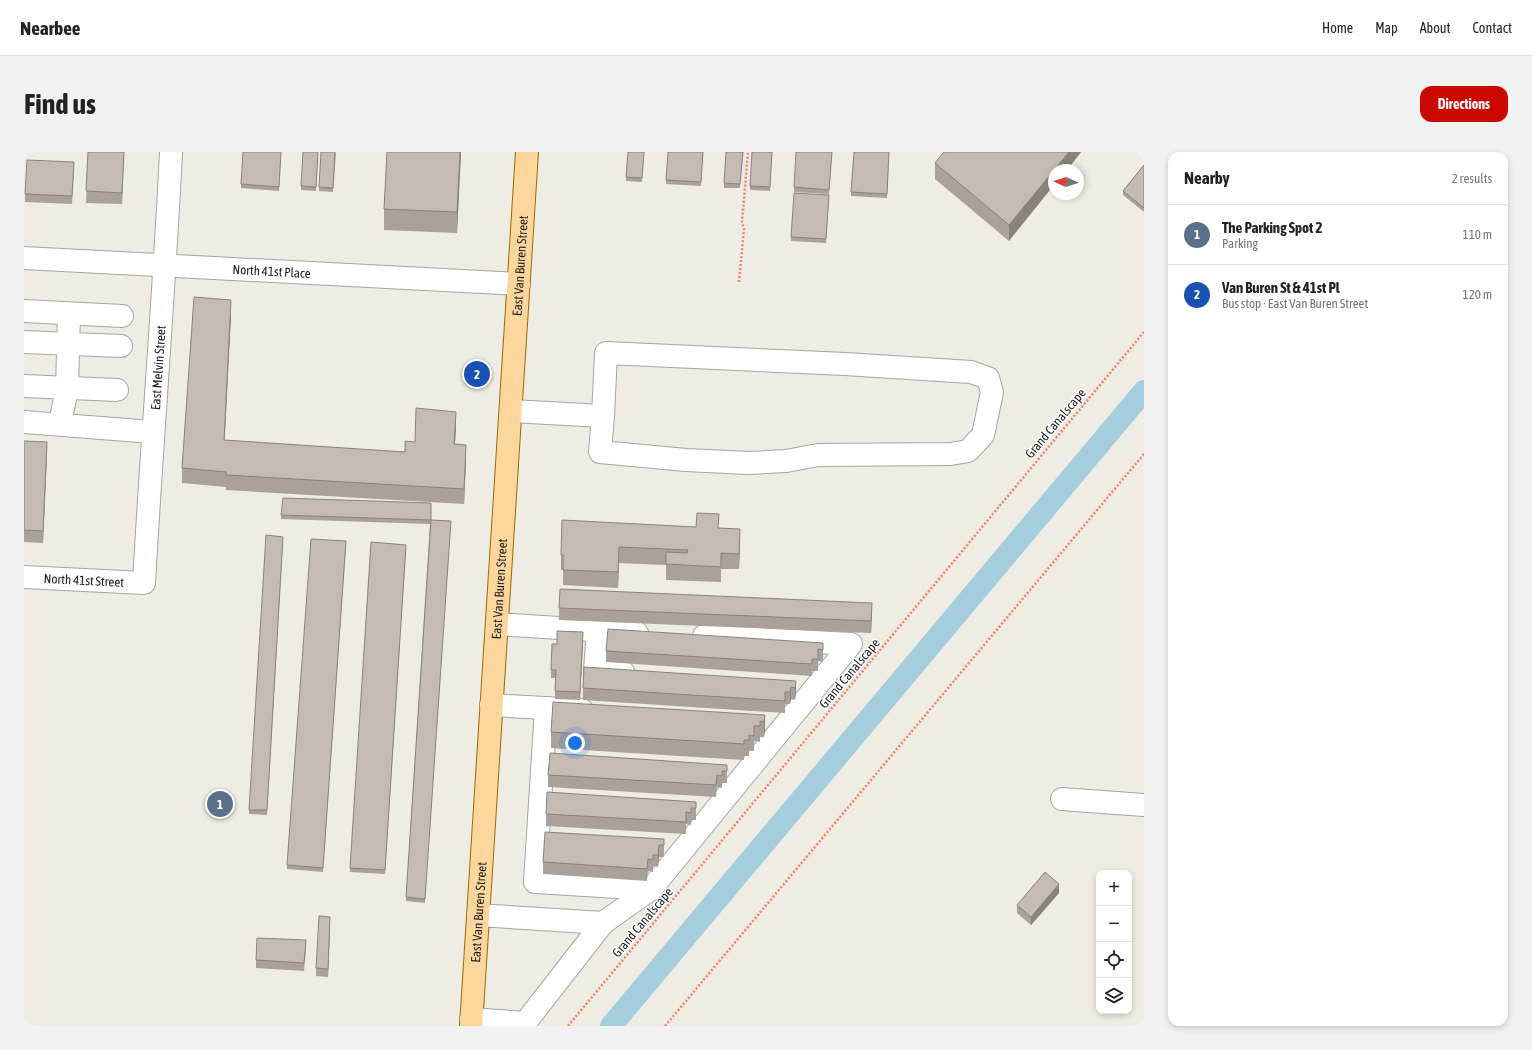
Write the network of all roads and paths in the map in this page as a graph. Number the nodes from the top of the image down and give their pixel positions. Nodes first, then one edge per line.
1 (171, 152) edge
2 (527, 152) edge
3 (748, 152) edge
4 (24, 258) edge
5 (165, 266) junction
6 (739, 282) dead end
7 (519, 284) junction
8 (24, 311) edge
9 (69, 314) junction
10 (122, 316) dead end
11 (1144, 332) edge
12 (24, 342) edge
13 (68, 344) junction
14 (121, 346) dead end
15 (24, 386) edge
16 (66, 388) junction
17 (118, 390) dead end
18 (511, 411) junction
19 (603, 416) junction
20 (24, 422) edge
21 (60, 424) junction
22 (152, 432) junction
23 (1144, 454) edge
24 (24, 577) edge
25 (144, 583) joint
26 (497, 624) junction
27 (598, 631) junction
28 (653, 634) edge
29 (685, 635) edge
30 (643, 673) edge
31 (794, 683) edge
32 (818, 685) junction
33 (491, 705) junction
34 (546, 708) junction
35 (599, 711) edge
36 (762, 722) edge
37 (786, 723) junction
38 (725, 767) edge
39 (749, 769) junction
40 (540, 794) junction
41 (564, 796) edge
42 (1062, 799) dead end
43 (696, 805) edge
44 (1144, 805) edge
45 (719, 806) junction
46 (538, 834) junction
47 (562, 835) edge
48 (664, 842) edge
49 (688, 844) junction
50 (651, 889) junction
51 (478, 915) junction
52 (603, 923) junction
53 (471, 1023) edge
54 (568, 1026) edge
55 (665, 1026) edge

1 - 5 street, East Melvin Street
2 - 7 main road, East Van Buren Street
3 - 6 path
4 - 5 street, North 41st Place
5 - 7 street, North 41st Place
5 - 22 street, East Melvin Street
7 - 18 main road, East Van Buren Street
8 - 9 street
9 - 10 street
9 - 13 street
11 - 54 path, Grand Canalscape
12 - 13 street
13 - 14 street
13 - 16 street
15 - 16 street
16 - 17 street
16 - 21 street
18 - 19 street
18 - 26 main road, East Van Buren Street
19 - 19 street
20 - 21 street
21 - 22 street
22 - 25 street, East Melvin Street
23 - 55 path
24 - 25 street, North 41st Street
26 - 27 street
26 - 33 main road, East Van Buren Street
27 - 28 street
27 - 30 street
29 - 32 street
31 - 32 street
32 - 37 street
33 - 34 street
33 - 51 main road, East Van Buren Street
34 - 35 street
34 - 40 street
36 - 37 street
37 - 39 street
38 - 39 street
39 - 45 street
40 - 41 street
40 - 46 street
42 - 44 street
43 - 45 street
45 - 49 street
46 - 47 street
46 - 50 street
48 - 49 street
49 - 50 street
50 - 52 street
51 - 52 street
51 - 53 main road, East Van Buren Street
52 - 53 street

